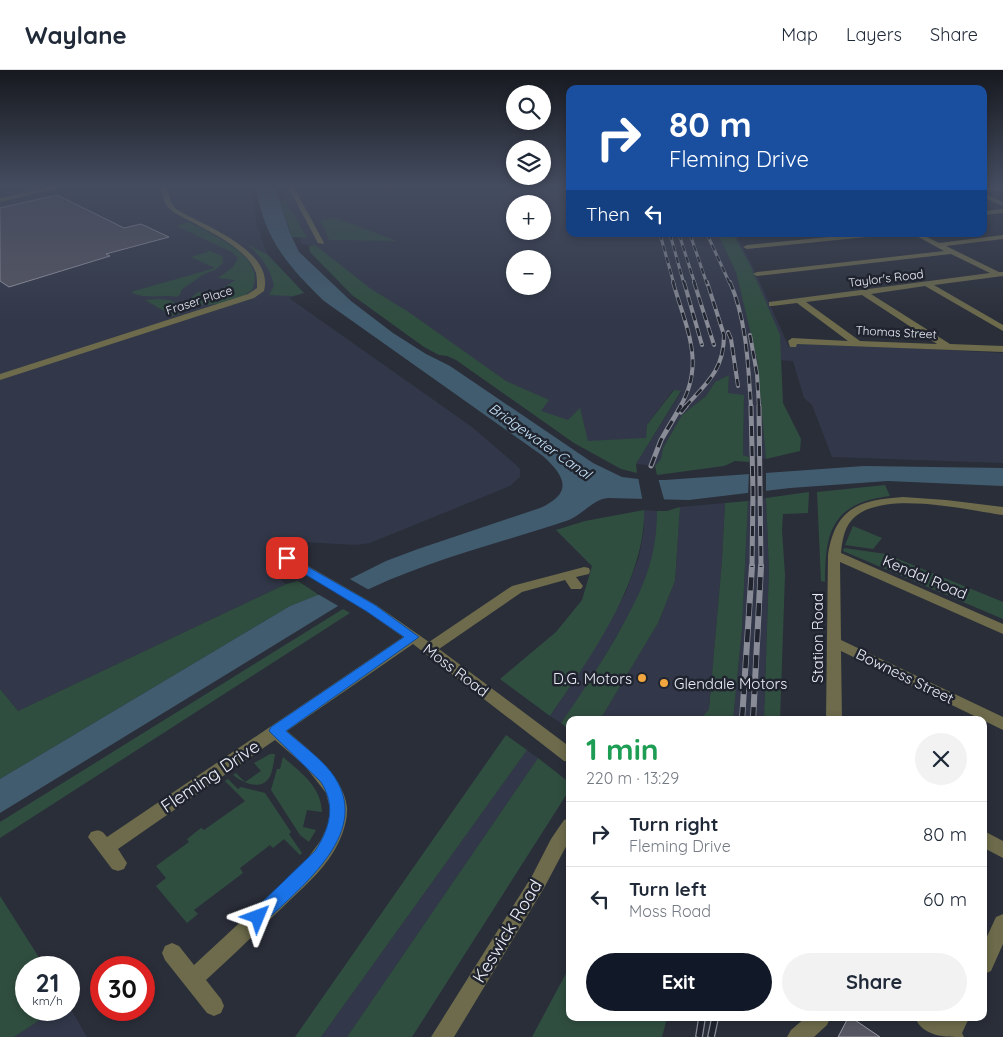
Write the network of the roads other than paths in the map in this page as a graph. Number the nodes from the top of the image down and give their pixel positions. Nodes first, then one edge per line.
1 (213, 232) edge
2 (315, 232) edge
3 (847, 237) edge
4 (922, 237) edge
5 (1003, 237) edge
6 (321, 243) dead end
7 (937, 244) junction
8 (747, 247) dead end
9 (951, 252) junction
10 (757, 274) dead end
11 (1001, 276) edge
12 (926, 284) junction
13 (863, 292) junction
14 (798, 300) junction
15 (772, 304) dead end
16 (1003, 328) edge
17 (857, 343) junction
18 (793, 345) dead end
19 (948, 347) junction
20 (1003, 349) edge
21 (0, 377) edge
22 (1003, 511) edge
23 (834, 555) junction
24 (287, 558) dead end
25 (584, 571) dead end
26 (1003, 629) edge
27 (413, 637) junction
28 (834, 642) junction
29 (429, 649) junction
30 (834, 716) edge
31 (987, 716) edge
32 (987, 716) edge
33 (1003, 724) edge
34 (276, 731) junction
35 (566, 753) edge
36 (566, 831) edge
37 (987, 840) edge
38 (1003, 850) edge
39 (118, 864) dead end
40 (1003, 923) edge
41 (172, 953) dead end
42 (987, 958) edge
43 (193, 979) junction
44 (214, 1006) dead end
45 (817, 1021) edge
46 (932, 1021) edge
47 (954, 1030) edge
48 (442, 1037) edge
49 (798, 1037) edge

1 - 21 street, Fraser Place
2 - 6 street
3 - 8 street
4 - 7 street
5 - 7 street
7 - 9 street
9 - 10 street
9 - 11 street
11 - 12 street, Taylor's Road
12 - 13 street, Taylor's Road
12 - 16 street
13 - 14 street, Taylor's Road
13 - 19 street
14 - 15 street, Taylor's Road
14 - 17 street
17 - 18 street, Thomas Street
17 - 19 street, Thomas Street
19 - 20 street, Thomas Street
22 - 23 street, Station Road
23 - 26 street, Kendal Road
23 - 28 street, Station Road
24 - 27 street, Moss Road
25 - 29 street
27 - 29 street, Moss Road
27 - 34 street, Fleming Drive
28 - 30 street, Station Road
28 - 32 street, Bowness Street
29 - 35 street, Moss Road
31 - 33 street, Bowness Street
34 - 39 street, Fleming Drive
34 - 43 street
36 - 48 street, Keswick Road
37 - 38 street
40 - 42 street
41 - 43 street
43 - 44 street
45 - 49 street
46 - 47 street

